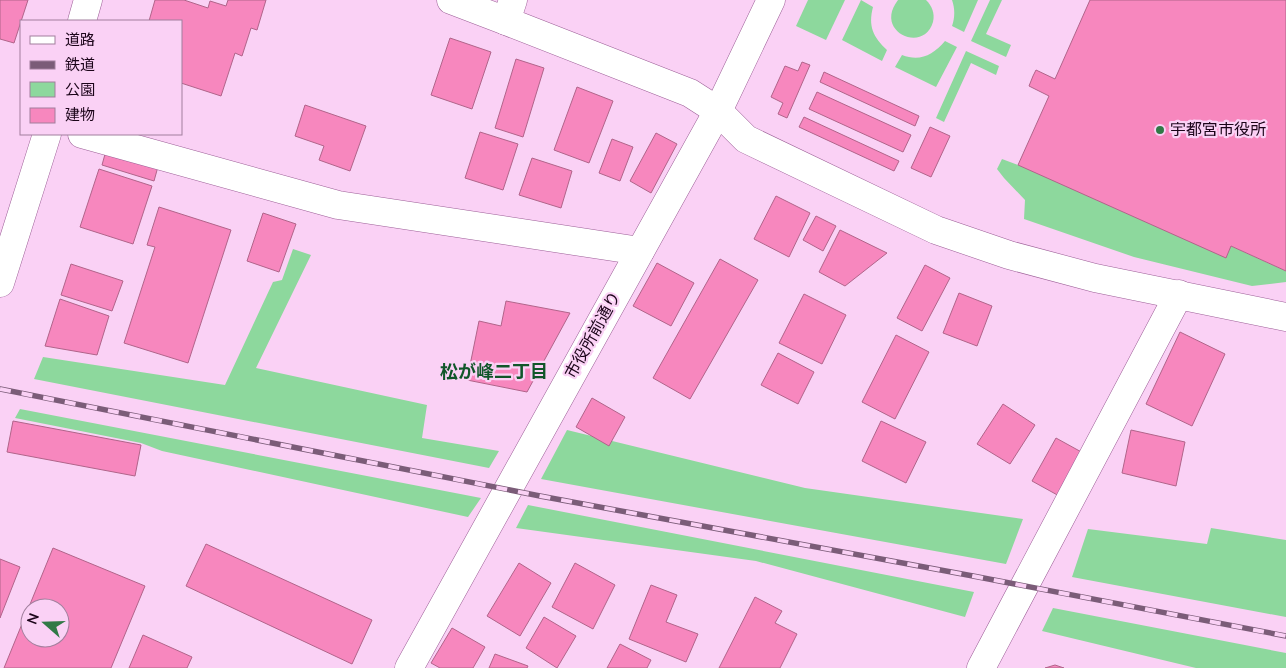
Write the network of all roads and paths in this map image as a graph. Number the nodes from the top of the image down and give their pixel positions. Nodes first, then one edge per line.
1 (88, 0) edge
2 (451, 0) edge
3 (771, 0) edge
4 (510, 10) edge
5 (82, 20) edge
6 (718, 111) junction
7 (46, 135) edge
8 (86, 135) edge
9 (640, 251) junction
10 (0, 283) edge
11 (1179, 294) junction
12 (1286, 317) edge
13 (409, 668) edge
14 (981, 668) edge

1 - 5 street
2 - 4 street
3 - 6 street, 市役所前通り
4 - 6 street
6 - 9 street, 市役所前通り
6 - 11 street
7 - 10 street
8 - 9 street
9 - 13 street, 市役所前通り
11 - 12 street
11 - 14 street

